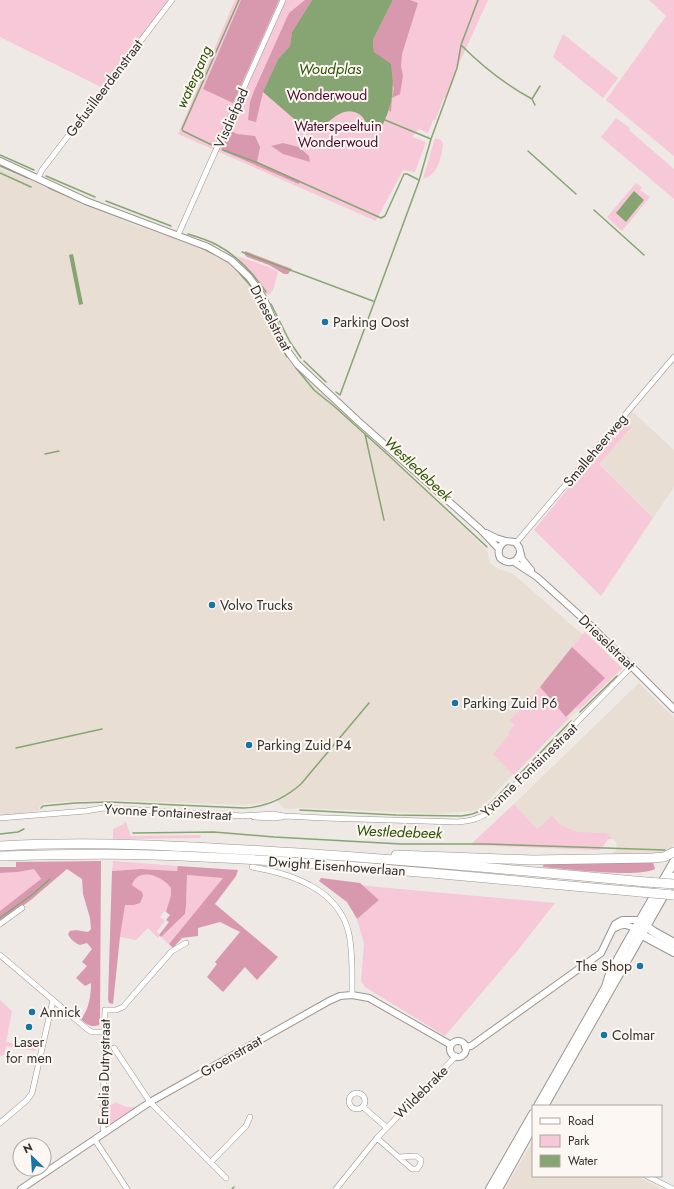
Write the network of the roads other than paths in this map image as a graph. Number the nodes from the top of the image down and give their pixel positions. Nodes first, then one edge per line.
1 (172, 0) edge
2 (283, 0) edge
3 (0, 161) edge
4 (38, 178) junction
5 (178, 235) junction
6 (674, 358) edge
7 (480, 529) junction
8 (506, 541) junction
9 (516, 543) junction
10 (499, 549) junction
11 (520, 553) junction
12 (514, 562) junction
13 (537, 577) junction
14 (632, 666) junction
15 (674, 709) edge
16 (0, 818) edge
17 (0, 846) edge
18 (674, 852) edge
19 (0, 856) edge
20 (347, 857) junction
21 (674, 862) edge
22 (252, 867) dead end
23 (674, 877) edge
24 (674, 884) edge
25 (674, 895) edge
26 (22, 908) dead end
27 (0, 924) edge
28 (643, 924) junction
29 (610, 931) junction
30 (639, 932) junction
31 (186, 943) dead end
32 (674, 943) edge
33 (674, 952) edge
34 (0, 955) edge
35 (2, 961) edge
36 (352, 995) junction
37 (53, 1000) junction
38 (104, 1032) junction
39 (451, 1045) junction
40 (465, 1047) junction
41 (114, 1048) dead end
42 (456, 1056) junction
43 (150, 1102) junction
44 (539, 1105) edge
45 (545, 1105) edge
46 (363, 1107) dead end
47 (250, 1117) dead end
48 (532, 1117) edge
49 (0, 1122) edge
50 (386, 1127) junction
51 (532, 1128) edge
52 (104, 1134) junction
53 (377, 1138) junction
54 (95, 1140) junction
55 (399, 1157) dead end
56 (211, 1162) junction
57 (649, 1177) edge
58 (226, 1178) dead end
59 (21, 1189) edge
60 (127, 1189) edge
61 (336, 1189) edge
62 (490, 1189) edge
63 (498, 1189) edge
64 (673, 1189) edge

1 - 4 street, Gefusilleerdenstraat
2 - 5 street, Visdiefpad
3 - 4 street, Drieselstraat
4 - 5 street, Drieselstraat
5 - 7 street, Drieselstraat
6 - 9 street, Smalleheerweg
7 - 8 street, Drieselstraat
7 - 10 street, Drieselstraat
8 - 9 street, Drieselstraat
8 - 10 street
9 - 11 street, Drieselstraat
10 - 12 street, Drieselstraat
11 - 12 street
11 - 13 street, Drieselstraat
12 - 13 street, Drieselstraat
13 - 14 street, Drieselstraat
14 - 15 street, Drieselstraat
14 - 16 street, Yvonne Fontainestraat
17 - 20 highway, Dwight Eisenhowerlaan
18 - 20 highway
19 - 25 highway, Dwight Eisenhowerlaan, bridge
20 - 24 highway, Dwight Eisenhowerlaan, bridge
21 - 28 main road
22 - 36 street
23 - 28 main road
26 - 27 street
28 - 29 street
28 - 30 main road
28 - 32 main road
29 - 30 street
29 - 40 street
30 - 33 main road
30 - 44 main road
30 - 45 main road
31 - 38 street, Emelia Dutrystraat
34 - 35 street
35 - 37 street
36 - 39 street, Groenstraat
36 - 43 street, Groenstraat
37 - 38 street
37 - 49 street
38 - 52 street, Emelia Dutrystraat
39 - 40 street
39 - 42 street
40 - 42 street
41 - 43 street, Emelia Dutrystraat
42 - 50 street, Wildebrake
43 - 52 street, Groenstraat
43 - 56 street, Emelia Dutrystraat
46 - 50 street, Wildebrake
47 - 56 street
48 - 62 main road
50 - 53 street, Wildebrake
51 - 63 main road
52 - 54 street, Groenstraat
53 - 55 street
53 - 61 street, Wildebrake
54 - 59 street, Groenstraat
54 - 60 street
56 - 58 street, Emelia Dutrystraat
57 - 64 street

